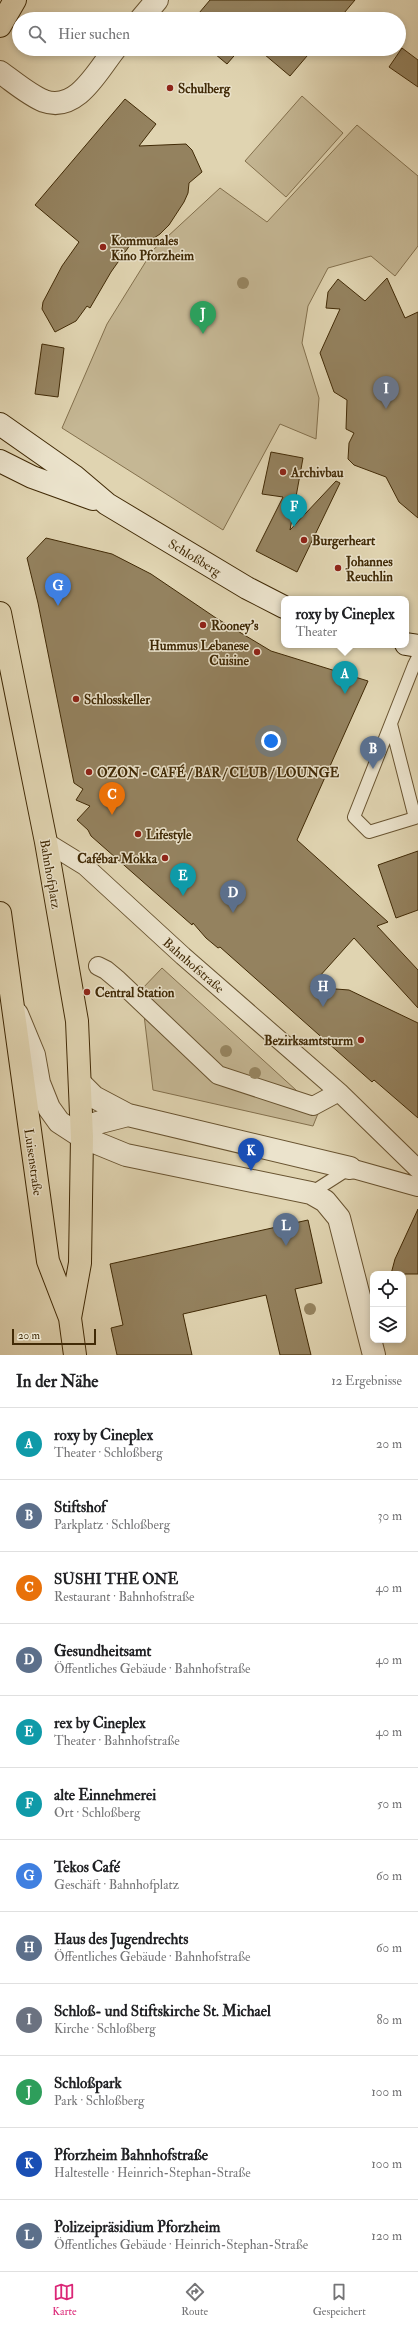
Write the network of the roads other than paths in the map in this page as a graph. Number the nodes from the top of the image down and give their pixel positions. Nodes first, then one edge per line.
1 (15, 0) edge
2 (157, 0) edge
3 (147, 12) edge
4 (0, 26) edge
5 (110, 56) edge
6 (0, 72) edge
7 (0, 424) edge
8 (0, 461) edge
9 (107, 504) junction
10 (281, 606) edge
11 (0, 613) edge
12 (418, 657) edge
13 (391, 724) junction
14 (46, 842) junction
15 (0, 913) edge
16 (98, 966) dead end
17 (12, 1002) junction
18 (80, 1083) junction
19 (339, 1092) junction
20 (128, 1115) junction
21 (82, 1138) junction
22 (350, 1168) junction
23 (418, 1169) edge
24 (418, 1187) edge
25 (311, 1193) junction
26 (70, 1318) junction
27 (75, 1355) edge
28 (374, 1355) edge

1 - 4 main road
2 - 3 street
5 - 6 street
7 - 9 street, Schloßberg
8 - 9 street, Schloßberg
9 - 10 street, Schloßberg
11 - 14 main road, Bahnhofplatz
12 - 13 lane
13 - 13 lane
14 - 18 main road, Bahnhofplatz
14 - 19 street, Bahnhofstraße
15 - 17 main road
16 - 19 street
17 - 21 street
17 - 26 main road, Luisenstraße
18 - 20 street
18 - 21 main road, Bahnhofplatz
19 - 23 street, Bahnhofstraße
20 - 21 street
20 - 22 street
21 - 25 street
21 - 26 main road, Luisenstraße
22 - 24 street
22 - 25 lane
25 - 28 street
26 - 27 main road, Luisenstraße

